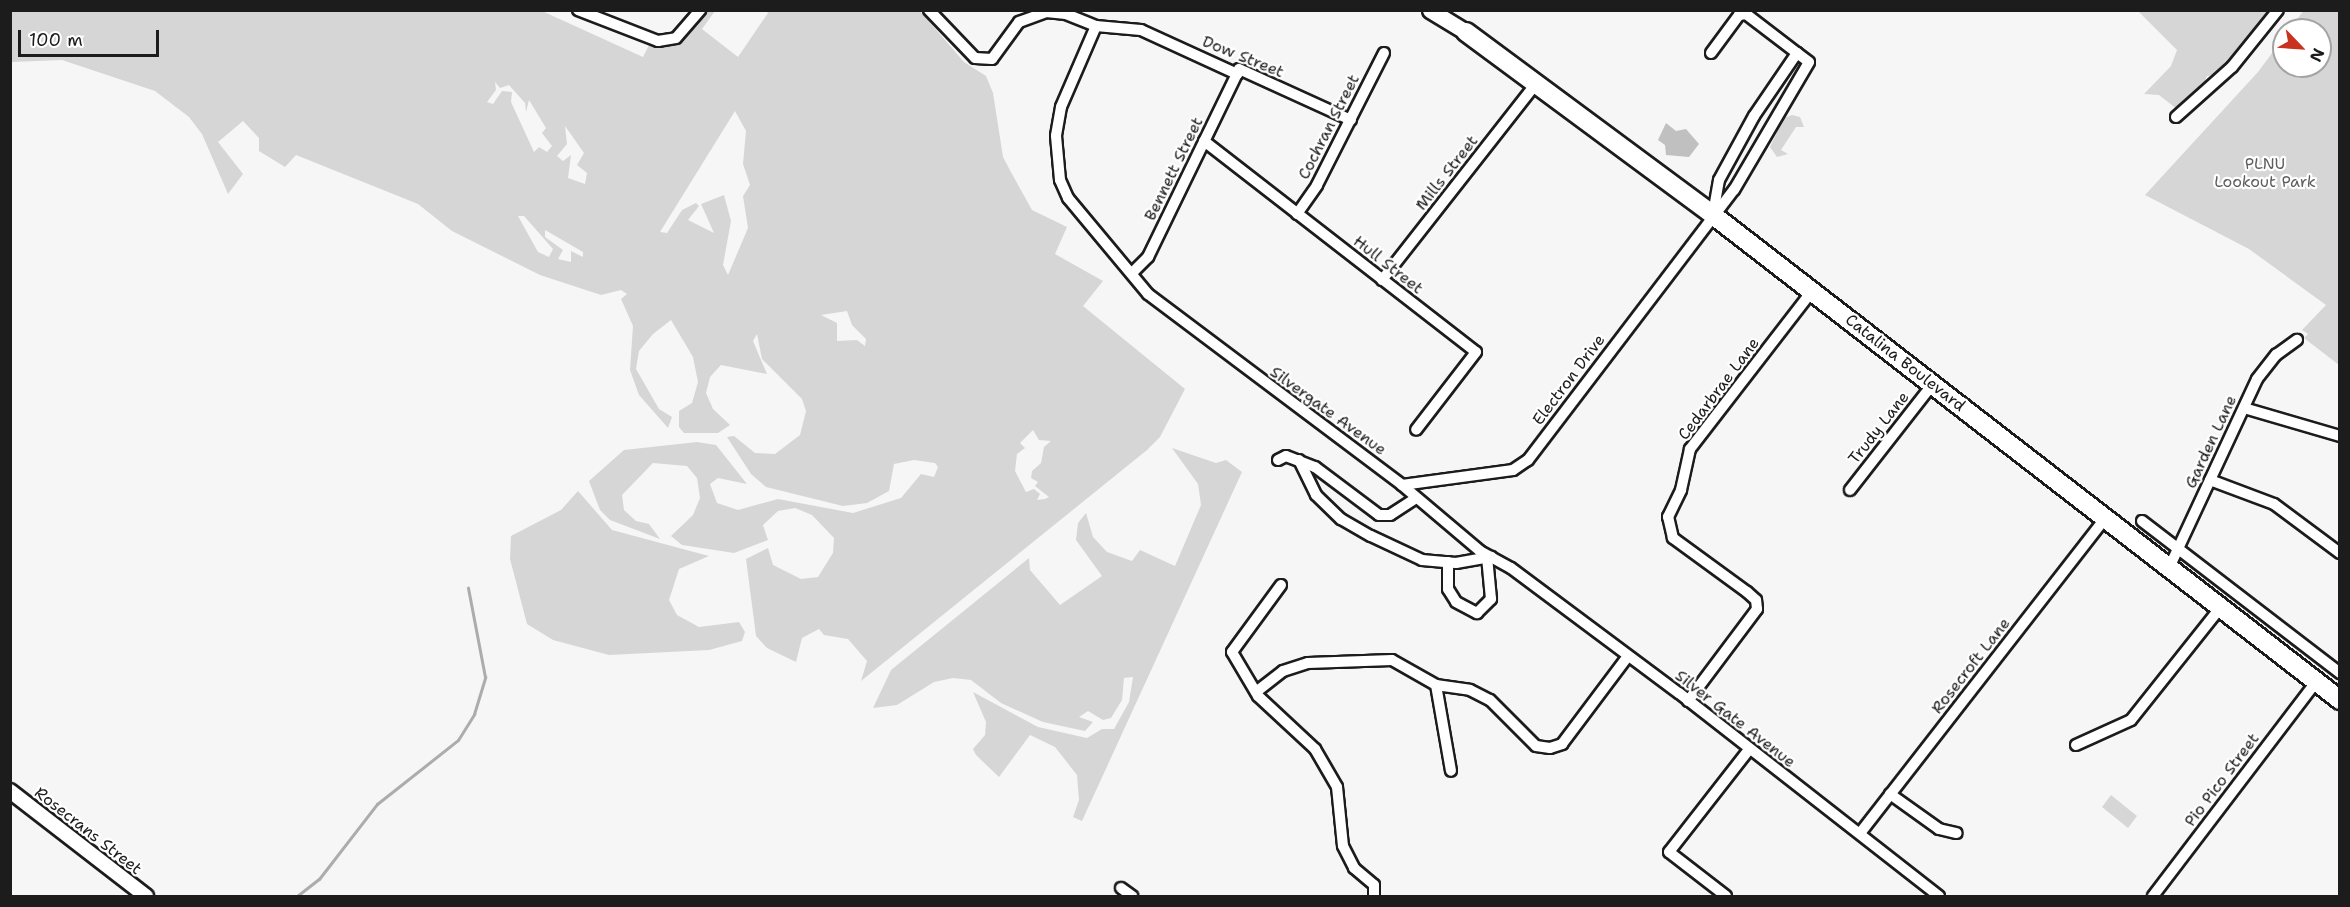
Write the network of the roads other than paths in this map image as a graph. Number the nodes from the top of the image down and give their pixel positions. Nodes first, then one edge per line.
1 (578, 10) edge
2 (700, 10) edge
3 (929, 10) edge
4 (1430, 10) edge
5 (2278, 10) edge
6 (1096, 26) junction
7 (1466, 32) joint
8 (1384, 52) dead end
9 (1797, 52) junction
10 (1711, 53) dead end
11 (1237, 74) junction
12 (1535, 85) junction
13 (2176, 117) dead end
14 (1351, 120) junction
15 (1204, 141) junction
16 (1297, 214) junction
17 (1713, 215) junction
18 (1132, 273) junction
19 (1382, 280) junction
20 (1812, 291) junction
21 (2297, 340) dead end
22 (1932, 385) junction
23 (2244, 408) junction
24 (1416, 430) dead end
25 (2340, 436) edge
26 (1278, 460) dead end
27 (1299, 460) junction
28 (2210, 480) junction
29 (1402, 485) junction
30 (1850, 490) dead end
31 (1416, 498) junction
32 (2105, 519) junction
33 (2142, 521) dead end
34 (2178, 549) junction
35 (2340, 553) edge
36 (1489, 557) junction
37 (1448, 562) junction
38 (1511, 568) joint
39 (2169, 568) junction
40 (1281, 585) dead end
41 (2220, 608) junction
42 (1628, 656) junction
43 (2340, 673) edge
44 (2316, 682) junction
45 (1436, 685) junction
46 (1256, 692) junction
47 (2340, 700) edge
48 (1688, 701) junction
49 (2076, 745) dead end
50 (1748, 751) junction
51 (1451, 771) dead end
52 (10, 791) edge
53 (1890, 794) junction
54 (1861, 832) junction
55 (1958, 833) dead end
56 (1121, 888) dead end
57 (1926, 892) edge
58 (146, 897) edge
59 (1131, 897) edge
60 (1374, 897) edge
61 (1725, 897) edge
62 (1939, 897) edge
63 (2153, 897) edge

1 - 2 street
3 - 6 street, Dow Street
4 - 7 main road
5 - 13 street
6 - 11 street, Dow Street
6 - 18 street
7 - 12 main road, Catalina Boulevard
8 - 14 street, Cochran Street
9 - 10 street
9 - 17 street, Electron Drive
9 - 17 street, Electron Drive
11 - 14 street, Dow Street
11 - 15 street, Bennett Street
12 - 17 main road, Catalina Boulevard
12 - 19 street, Mills Street
14 - 16 street, Cochran Street
15 - 16 street, Hull Street
15 - 18 street, Bennett Street
16 - 19 street, Hull Street
17 - 20 main road, Catalina Boulevard
17 - 29 street, Electron Drive
18 - 29 street, Silvergate Avenue
19 - 24 street, Hull Street
20 - 22 main road, Catalina Boulevard
20 - 48 street, Cedarbrae Lane
21 - 23 street, Garden Lane
22 - 30 street, Trudy Lane
22 - 32 main road, Catalina Boulevard
23 - 25 street
23 - 28 street, Garden Lane
26 - 27 street
27 - 31 street
27 - 37 street
28 - 34 street, Garden Lane
28 - 35 street
29 - 31 street, Silvergate Avenue
31 - 36 street, Silvergate Avenue
32 - 39 main road, Catalina Boulevard
32 - 53 street, Rosecroft Lane
33 - 34 street
34 - 39 street, Garden Lane
34 - 43 street
36 - 37 street
36 - 37 street
36 - 38 street, Silvergate Avenue
38 - 42 street, Silver Gate Avenue
39 - 41 main road, Catalina Boulevard
40 - 46 street
41 - 44 main road, Catalina Boulevard
41 - 49 street
42 - 45 street
42 - 48 street, Silver Gate Avenue
44 - 47 main road, Catalina Boulevard
44 - 63 street, Pio Pico Street
45 - 46 street
45 - 51 street
46 - 60 street
48 - 50 street, Silver Gate Avenue
50 - 54 street, Silver Gate Avenue
50 - 61 street
52 - 58 street, Rosecrans Street
53 - 54 street, Rosecroft Lane
53 - 55 street
54 - 57 street, Silver Gate Avenue
56 - 59 street
57 - 62 street, Silver Gate Avenue

